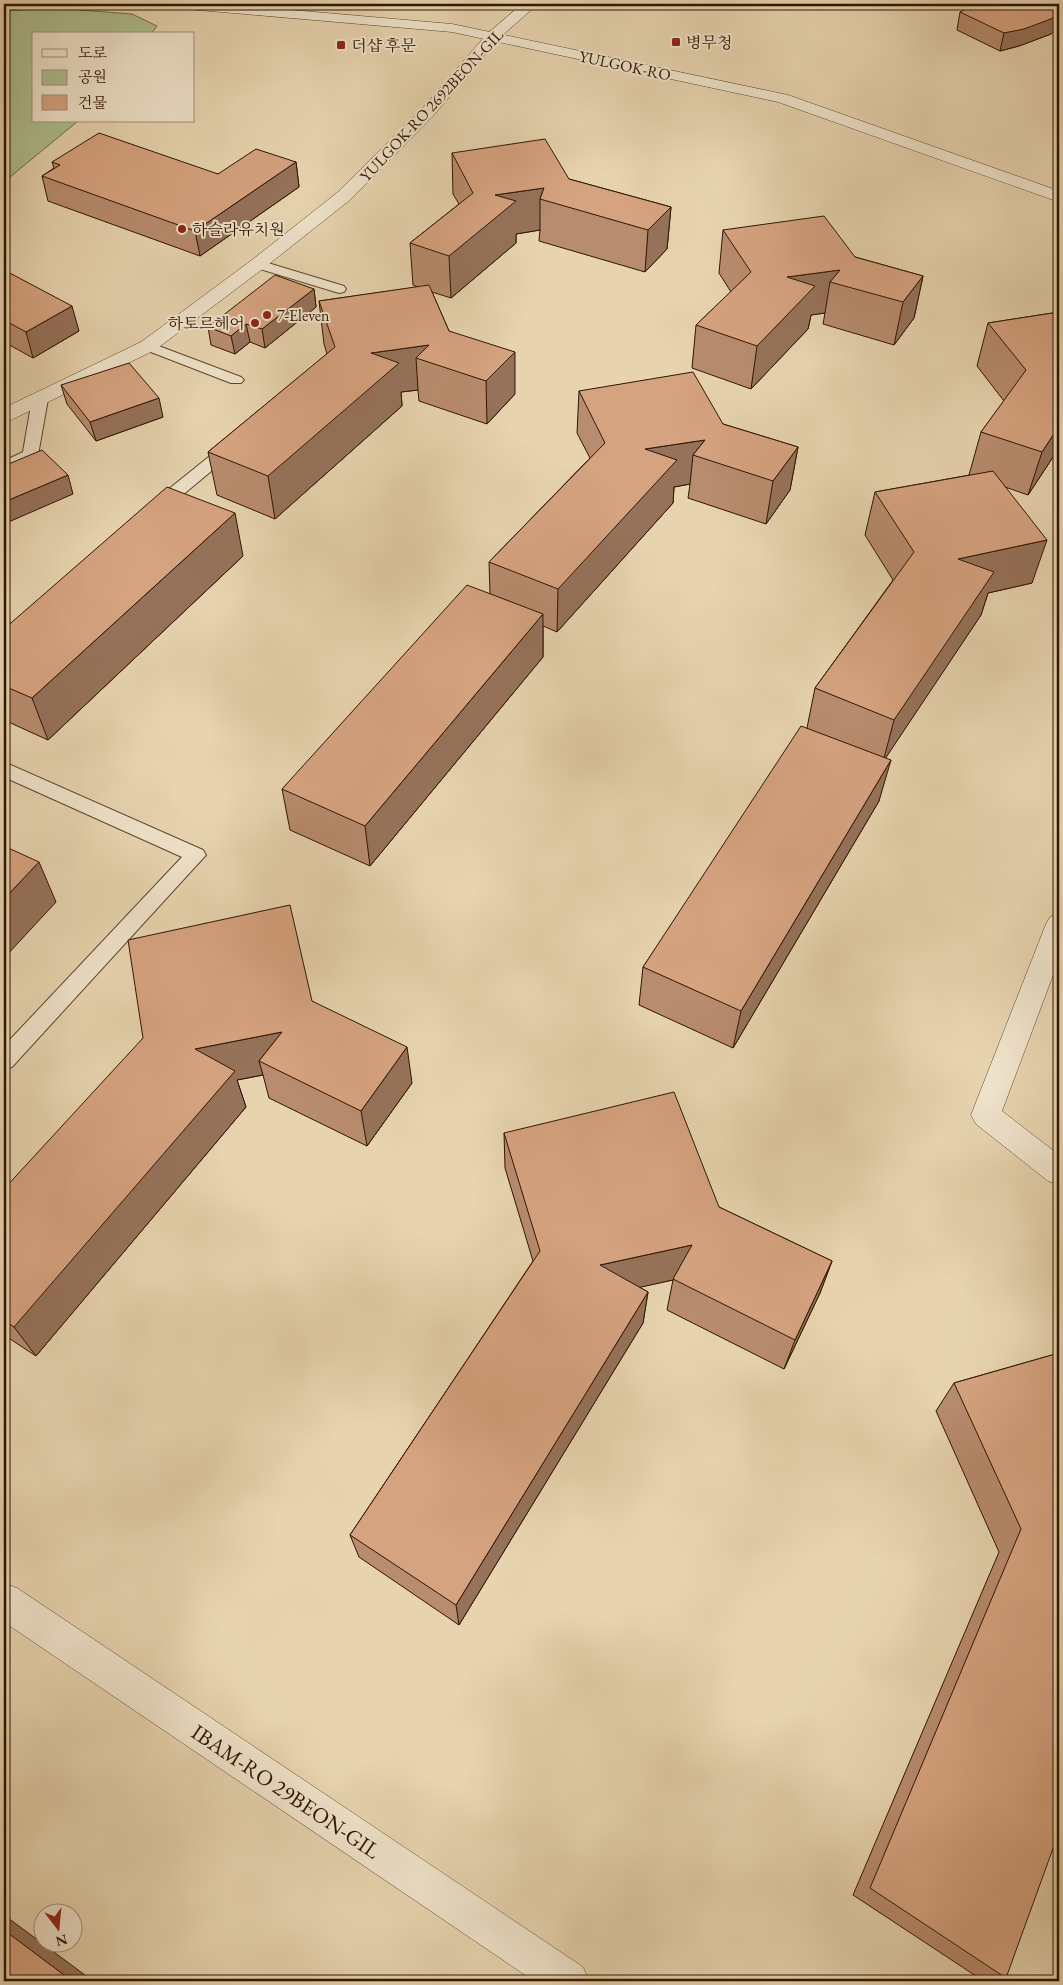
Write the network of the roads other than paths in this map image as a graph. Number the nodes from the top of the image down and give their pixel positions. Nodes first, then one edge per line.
1 (175, 4) edge
2 (532, 4) edge
3 (492, 36) junction
4 (1059, 197) edge
5 (258, 264) junction
6 (339, 289) dead end
7 (148, 346) junction
8 (236, 380) dead end
9 (40, 399) junction
10 (4, 416) edge
11 (227, 450) edge
12 (4, 467) edge
13 (142, 519) edge
14 (4, 769) edge
15 (1059, 924) edge
16 (4, 1060) edge
17 (1059, 1172) edge
18 (4, 1601) edge
19 (568, 1981) edge

1 - 3 street, YULGOK-RO
2 - 3 street, YULGOK-RO 2692BEON-GIL
3 - 4 street, YULGOK-RO
3 - 5 street, YULGOK-RO 2692BEON-GIL
5 - 6 lane
5 - 7 street, YULGOK-RO 2692BEON-GIL
7 - 8 lane
7 - 9 street, YULGOK-RO 2692BEON-GIL
9 - 10 street, YULGOK-RO 2692BEON-GIL
9 - 12 lane
11 - 13 lane
14 - 16 lane
15 - 17 street
18 - 19 street, IBAM-RO 29BEON-GIL

